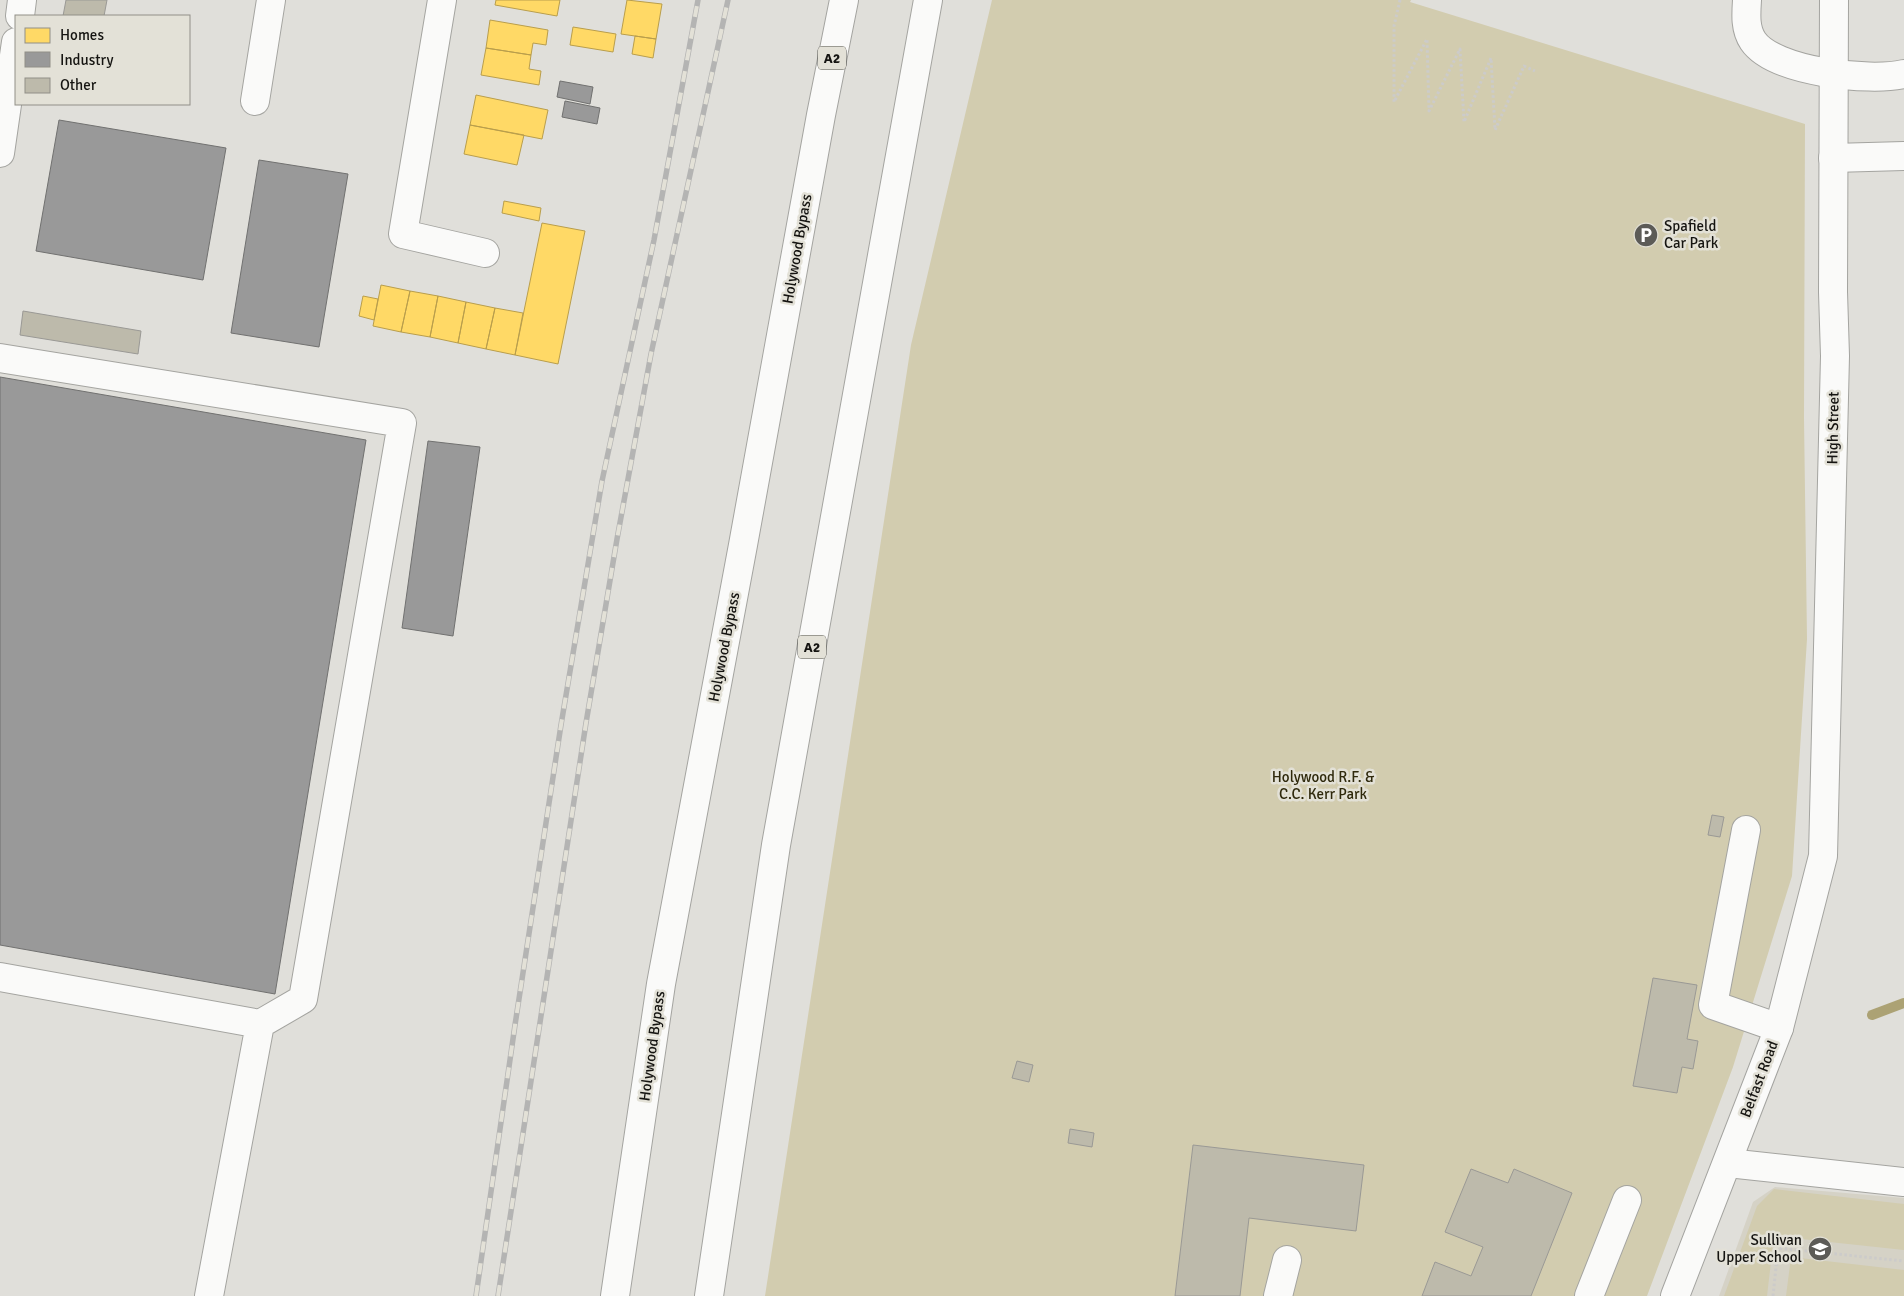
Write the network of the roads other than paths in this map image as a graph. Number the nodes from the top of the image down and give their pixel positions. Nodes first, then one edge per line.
1 (22, 0) edge
2 (271, 0) edge
3 (442, 0) edge
4 (844, 0) edge
5 (928, 0) edge
6 (1747, 0) edge
7 (1834, 0) edge
8 (20, 15) edge
9 (15, 49) edge
10 (1835, 74) junction
11 (1904, 74) edge
12 (255, 101) dead end
13 (0, 153) edge
14 (1904, 156) edge
15 (1833, 158) junction
16 (485, 252) dead end
17 (0, 358) edge
18 (1746, 830) dead end
19 (1823, 856) joint
20 (0, 978) edge
21 (260, 1024) junction
22 (1779, 1028) junction
23 (1728, 1164) junction
24 (1904, 1182) edge
25 (1627, 1200) dead end
26 (1287, 1260) dead end
27 (209, 1296) edge
28 (615, 1296) edge
29 (708, 1296) edge
30 (1278, 1296) edge
31 (1589, 1296) edge
32 (1675, 1296) edge

1 - 8 main road
2 - 12 main road
3 - 16 main road
4 - 28 main road, Holywood Bypass / A2
5 - 29 main road, A2
6 - 10 main road
7 - 10 main road, High Street
9 - 13 main road
10 - 11 main road
10 - 15 main road, High Street
14 - 15 main road
15 - 19 main road, High Street
17 - 21 main road
18 - 22 main road
19 - 22 main road, Belfast Road
20 - 21 main road
21 - 27 main road
22 - 23 main road, Belfast Road
23 - 24 main road
23 - 32 main road, Belfast Road
25 - 31 main road
26 - 30 main road

